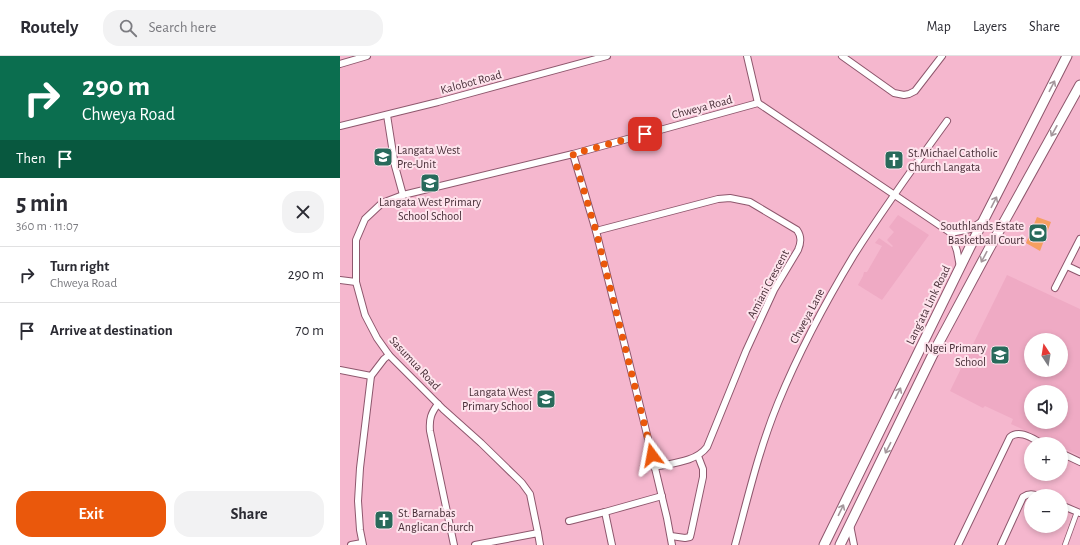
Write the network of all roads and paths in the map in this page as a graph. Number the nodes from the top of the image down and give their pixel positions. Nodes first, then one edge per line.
1 (367, 56) edge
2 (607, 56) edge
3 (747, 56) edge
4 (842, 56) edge
5 (942, 56) edge
6 (1067, 56) edge
7 (340, 64) edge
8 (1080, 85) edge
9 (758, 103) junction
10 (387, 115) junction
11 (947, 121) dead end
12 (340, 126) edge
13 (573, 154) junction
14 (403, 195) junction
15 (895, 195) junction
16 (984, 220) junction
17 (596, 231) junction
18 (951, 234) junction
19 (1080, 239) edge
20 (1067, 266) junction
21 (960, 267) junction
22 (1080, 272) edge
23 (340, 280) edge
24 (356, 282) junction
25 (1055, 288) dead end
26 (389, 355) junction
27 (340, 370) edge
28 (371, 376) junction
29 (438, 404) junction
30 (1028, 437) edge
31 (698, 456) junction
32 (1068, 456) edge
33 (1080, 462) edge
34 (654, 467) junction
35 (662, 496) junction
36 (1024, 496) edge
37 (1068, 508) edge
38 (605, 512) junction
39 (1078, 513) edge
40 (569, 521) dead end
41 (850, 524) junction
42 (538, 533) junction
43 (671, 536) junction
44 (492, 543) edge
45 (362, 544) edge
46 (351, 545) edge
47 (454, 545) edge
48 (475, 545) edge
49 (540, 545) edge
50 (612, 545) edge
51 (672, 545) edge
52 (735, 545) edge
53 (824, 545) edge
54 (840, 545) edge
55 (854, 545) edge
56 (958, 545) edge
57 (1001, 545) edge
58 (1065, 545) edge

1 - 7 street
2 - 10 street, Kalobot Road
3 - 9 street
4 - 5 street
16 -> 6 main road, Lang'ata Link Road
8 -> 41 main road
9 - 13 street, Chweya Road
9 - 15 street
10 - 12 street, Kalobot Road
10 - 14 street
11 - 15 street, Chweya Lane
13 - 14 street, Chweya Road
13 - 17 street
14 - 24 street, Sasumua Road
15 - 18 street
15 - 52 street, Chweya Lane
16 - 18 street
16 - 21 main road, Lang'ata Link Road
17 - 31 street, Amiani Crescent
17 - 34 street
18 - 21 street
19 - 20 street
20 - 22 street
20 - 25 street
53 -> 21 main road, Lang'ata Link Road
23 - 24 street
24 - 26 street, Sasumua Road
26 - 28 street
26 - 29 street, Sasumua Road
27 - 28 street
28 - 45 street
29 - 42 street, Sasumua Road
29 - 47 street
30 - 56 street
31 - 34 street
31 - 43 street
32 - 33 street
34 - 35 street
35 - 38 street
35 - 43 street
36 - 57 street
37 - 39 street
38 - 40 street
38 - 50 street
39 - 58 street
41 - 54 main road
41 - 55 street
42 - 44 street
42 - 49 street, Sasumua Road
43 - 51 street
44 - 48 street
45 - 46 street

